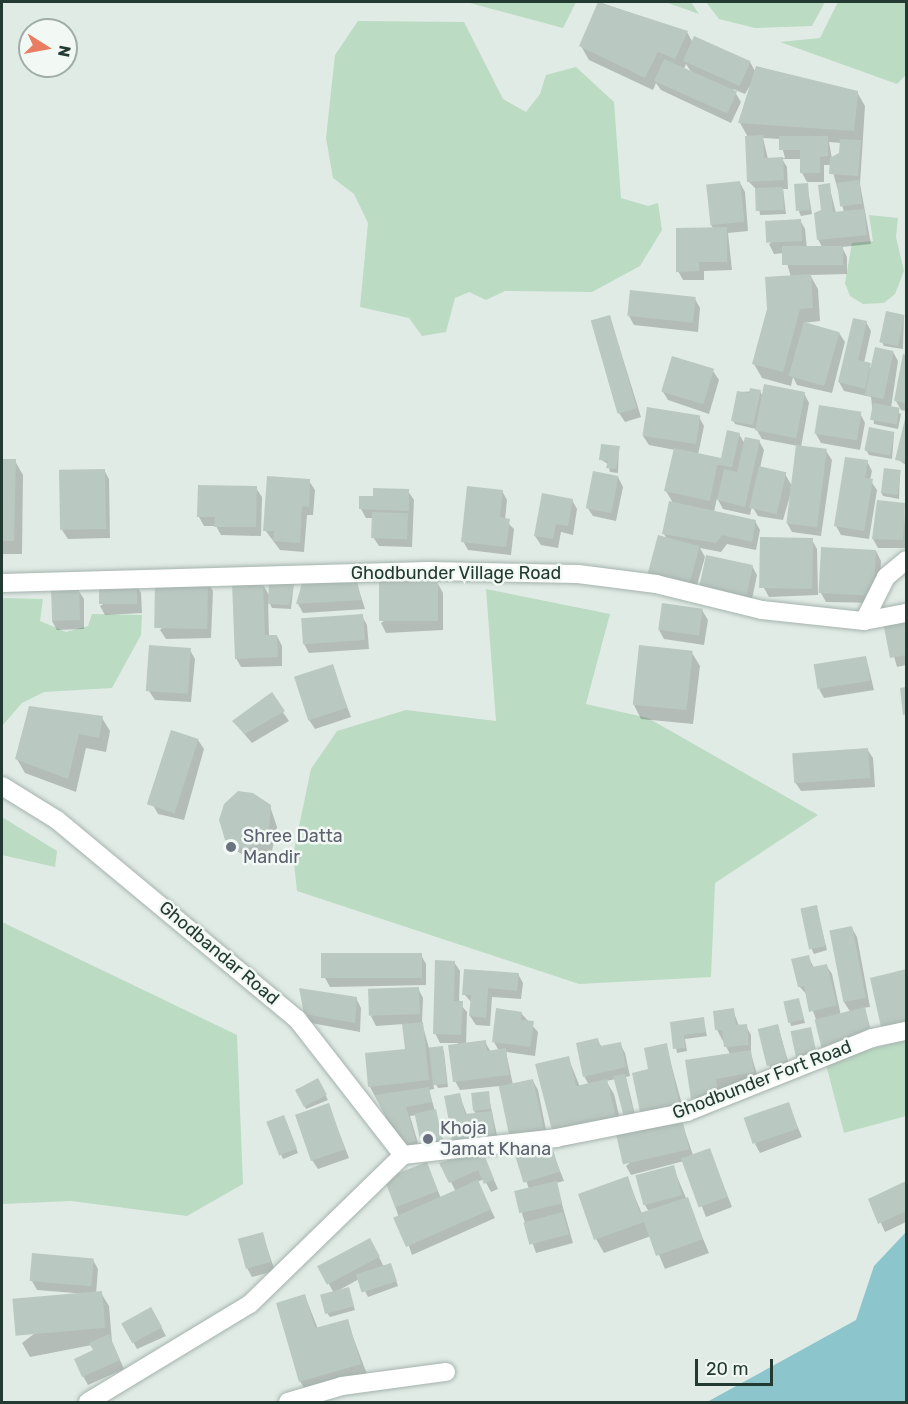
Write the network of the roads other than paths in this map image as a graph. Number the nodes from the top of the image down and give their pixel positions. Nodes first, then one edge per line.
1 (906, 560) edge
2 (2, 583) edge
3 (906, 613) edge
4 (864, 621) junction
5 (2, 786) edge
6 (906, 1031) edge
7 (403, 1155) junction
8 (446, 1372) dead end
9 (88, 1402) edge
10 (288, 1402) edge

1 - 4 street
2 - 4 street, Ghodbunder Village Road
3 - 4 street, Ghodbunder Village Road
5 - 7 street, Ghodbandar Road
6 - 7 street, Ghodbunder Fort Road
7 - 9 street
8 - 10 street

